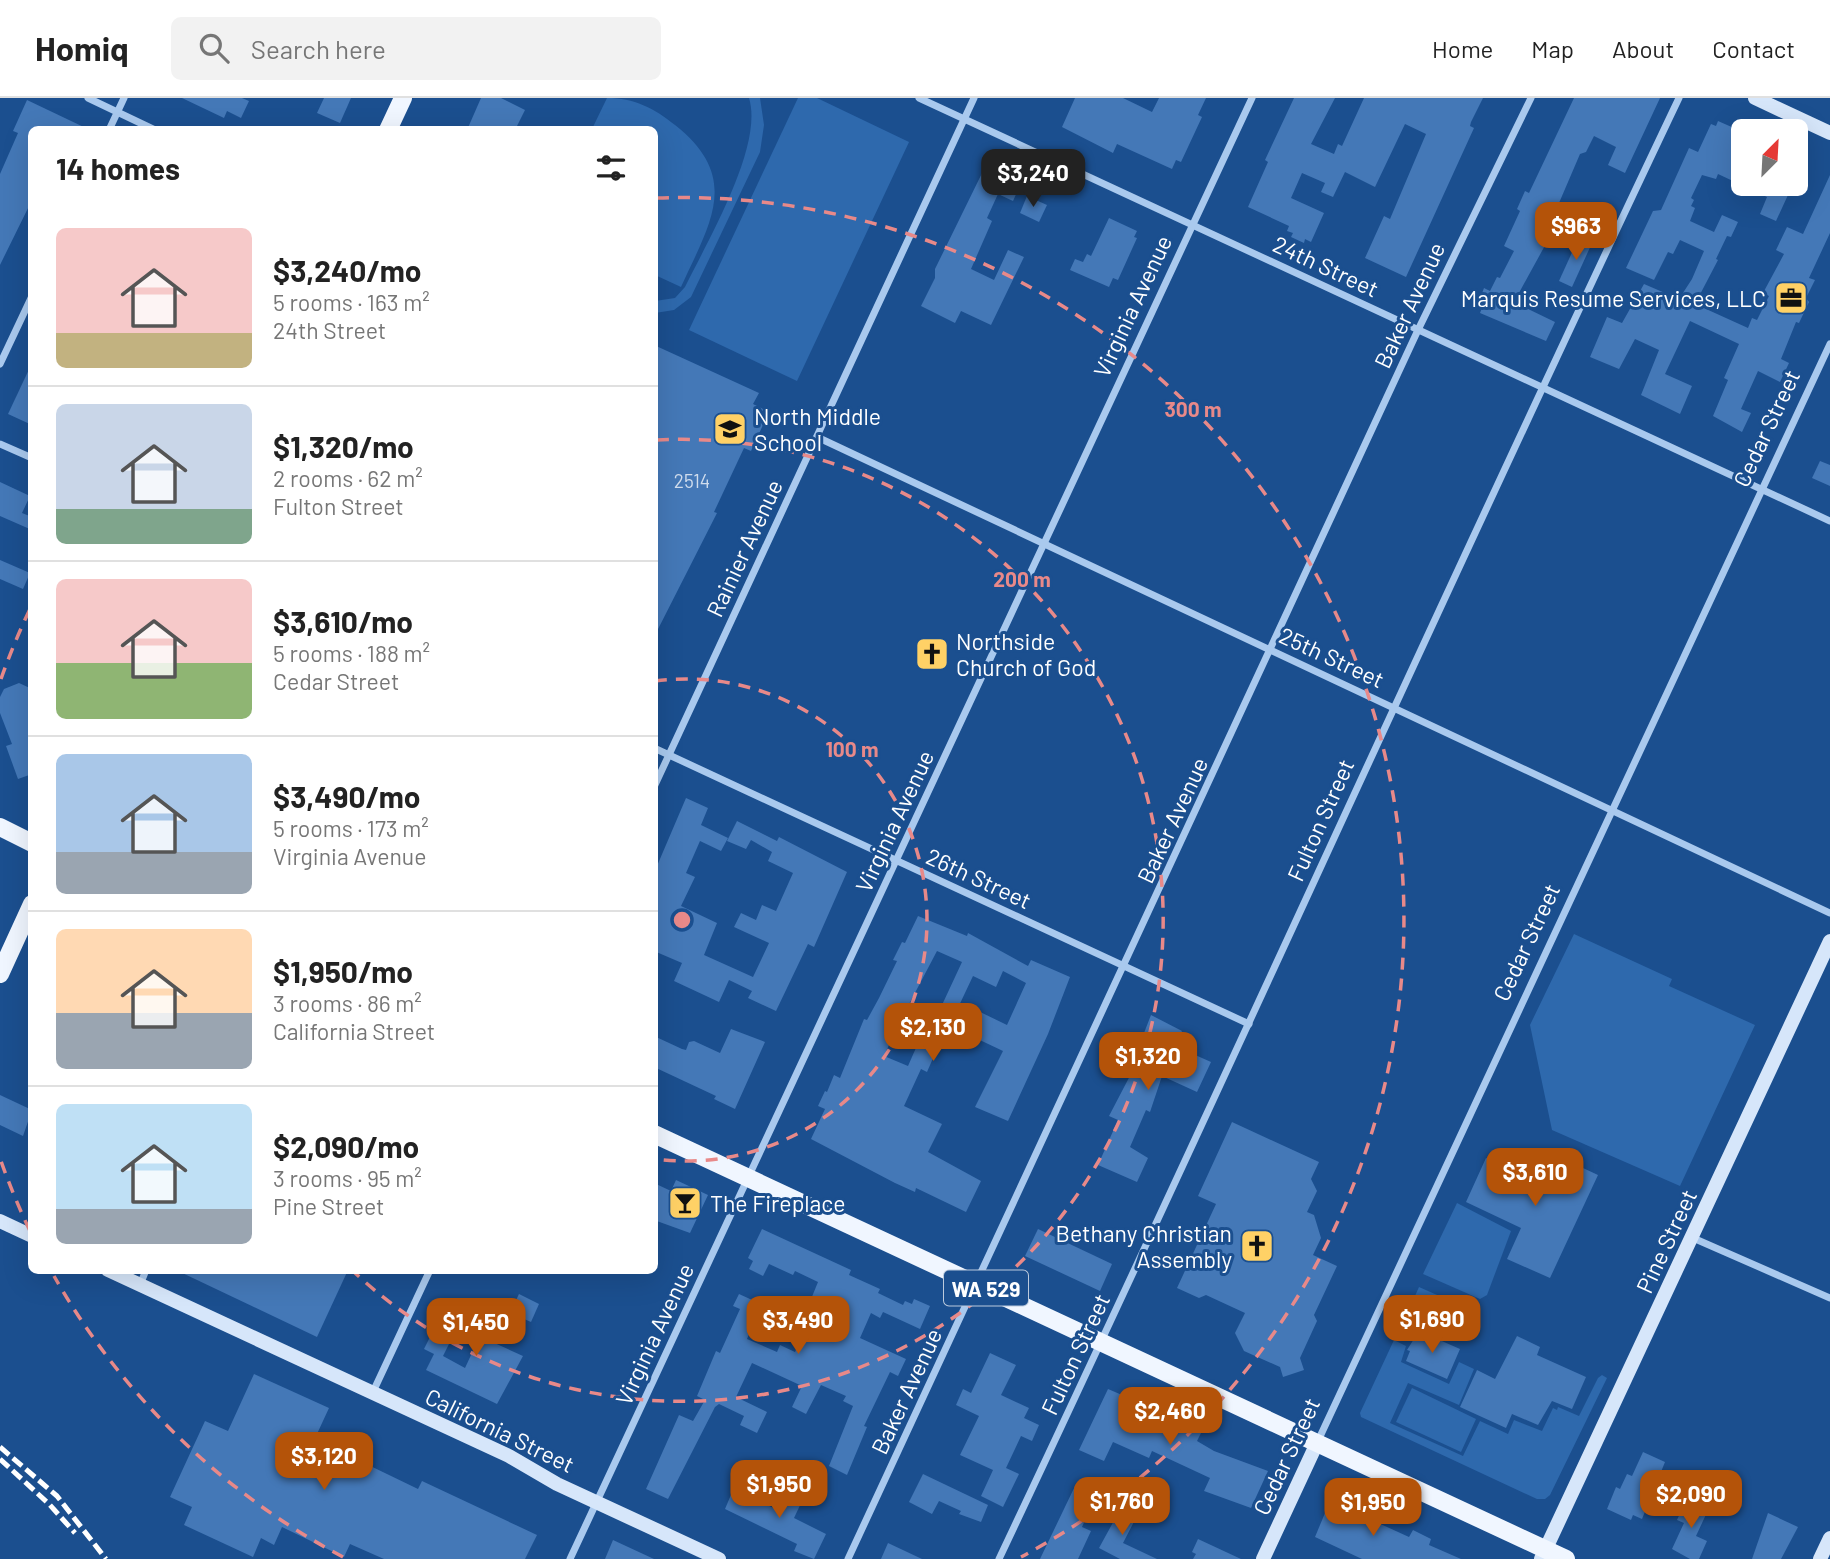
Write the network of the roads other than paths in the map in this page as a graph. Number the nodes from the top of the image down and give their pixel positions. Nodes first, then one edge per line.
1 (88, 98) edge
2 (124, 98) edge
3 (402, 98) edge
4 (919, 98) edge
5 (974, 98) edge
6 (1252, 98) edge
7 (1531, 98) edge
8 (1679, 98) edge
9 (1755, 98) edge
10 (117, 112) junction
11 (965, 119) junction
12 (111, 126) edge
13 (147, 126) edge
14 (390, 126) edge
15 (1830, 133) edge
16 (1192, 225) junction
17 (28, 304) edge
18 (1418, 330) junction
19 (1830, 344) edge
20 (0, 364) edge
21 (1541, 387) junction
22 (817, 438) junction
23 (0, 444) edge
24 (28, 456) edge
25 (1763, 490) junction
26 (1830, 521) edge
27 (1041, 543) junction
28 (1272, 650) junction
29 (1393, 706) junction
30 (658, 750) edge
31 (669, 755) junction
32 (658, 778) edge
33 (1613, 810) junction
34 (0, 827) edge
35 (28, 841) edge
36 (897, 861) junction
37 (28, 913) edge
38 (1830, 913) edge
39 (1830, 941) edge
40 (1125, 967) junction
41 (0, 974) edge
42 (1249, 1024) junction
43 (658, 1136) edge
44 (749, 1178) junction
45 (0, 1221) edge
46 (28, 1234) edge
47 (1693, 1238) junction
48 (117, 1274) edge
49 (144, 1274) edge
50 (428, 1274) edge
51 (977, 1284) junction
52 (140, 1285) junction
53 (1830, 1298) edge
54 (1101, 1342) junction
55 (372, 1394) junction
56 (1317, 1443) junction
57 (596, 1502) junction
58 (1830, 1538) edge
59 (1543, 1554) edge
60 (570, 1559) edge
61 (719, 1559) edge
62 (848, 1559) edge
63 (999, 1559) edge
64 (1263, 1559) edge
65 (1566, 1559) edge
66 (1820, 1559) edge

1 - 10 street
2 - 10 street
3 - 14 main road
4 - 11 street, 24th Street
5 - 11 street, Rainier Avenue
6 - 16 street, Virginia Avenue
7 - 18 street, Baker Avenue
8 - 21 street, Fulton Street
9 - 15 street
10 - 12 street
10 - 13 street
11 - 16 street, 24th Street
11 - 22 street, Rainier Avenue
16 - 18 street, 24th Street
16 - 27 street, Virginia Avenue
17 - 20 street
18 - 21 street, 24th Street
18 - 28 street, Baker Avenue
19 - 25 street, Cedar Street
21 - 25 street, 24th Street
21 - 29 street, Fulton Street
22 - 27 street, 25th Street
22 - 31 street, Rainier Avenue
23 - 24 street
25 - 26 street, 24th Street
25 - 33 street, Cedar Street
27 - 28 street, 25th Street
27 - 36 street, Virginia Avenue
28 - 29 street, 25th Street
28 - 40 street, Baker Avenue
29 - 33 street, 25th Street
29 - 42 street, Fulton Street
30 - 31 street, 26th Street
31 - 32 street, Rainier Avenue
31 - 36 street, 26th Street
33 - 38 street, 25th Street
33 - 56 street, Cedar Street
34 - 35 main road
36 - 40 street, 26th Street
36 - 44 street, Virginia Avenue
37 - 41 main road
39 - 47 street, Pine Street
40 - 42 street, 26th Street
40 - 51 street, Baker Avenue
42 - 54 street, Fulton Street
43 - 44 main road, WA 529
44 - 51 main road, WA 529
44 - 57 street, Virginia Avenue
45 - 46 street
47 - 53 street
47 - 59 street, Pine Street
48 - 52 street, California Street
49 - 52 street
50 - 55 street
51 - 54 main road, WA 529
51 - 62 street, Baker Avenue
52 - 55 street, California Street
54 - 56 main road, WA 529
54 - 63 street, Fulton Street
55 - 57 street, California Street
56 - 59 main road, WA 529
56 - 64 street, Cedar Street
57 - 60 street, Virginia Avenue
57 - 61 street, California Street
58 - 66 street
59 - 65 main road, WA 529

